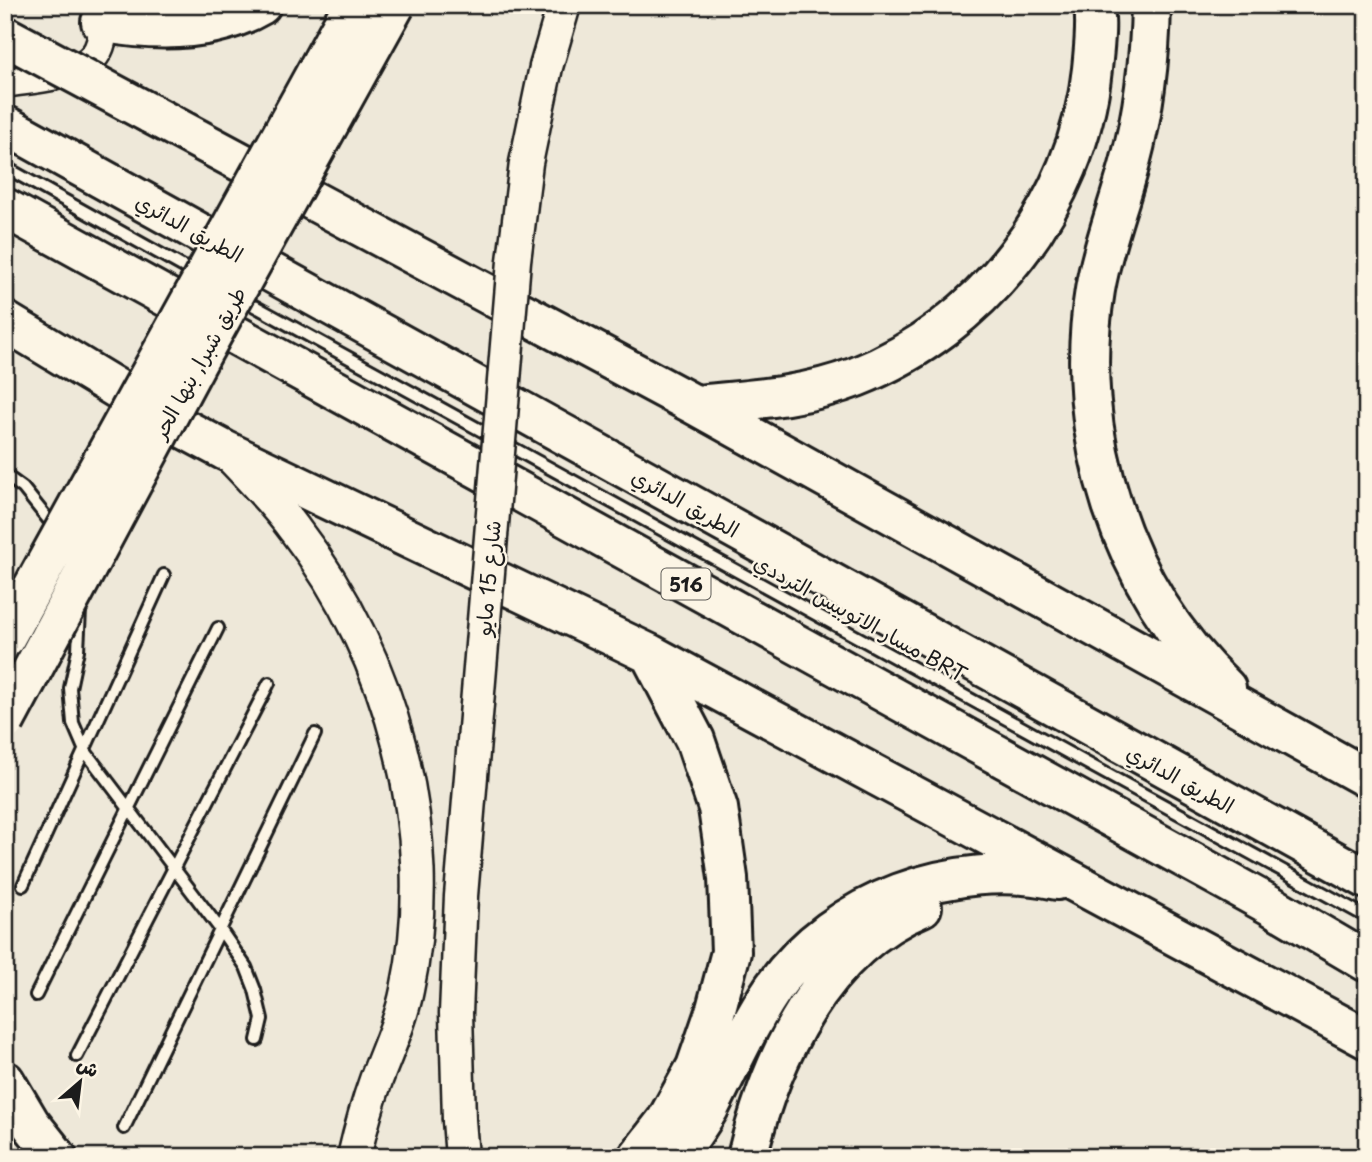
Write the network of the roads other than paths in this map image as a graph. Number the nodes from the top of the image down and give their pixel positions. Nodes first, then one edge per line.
1 (261, 5) edge
2 (353, 5) edge
3 (395, 5) edge
4 (564, 5) edge
5 (1094, 5) edge
6 (1151, 5) edge
7 (108, 14) edge
8 (5, 36) edge
9 (5, 83) edge
10 (5, 125) edge
11 (5, 167) edge
12 (5, 208) edge
13 (215, 284) dead end
14 (227, 291) dead end
15 (5, 321) edge
16 (695, 405) junction
17 (223, 450) junction
18 (5, 475) edge
19 (66, 551) dead end
20 (74, 572) dead end
21 (164, 575) dead end
22 (218, 628) dead end
23 (5, 638) edge
24 (650, 654) junction
25 (269, 683) dead end
26 (1259, 718) junction
27 (5, 721) edge
28 (315, 734) dead end
29 (85, 751) junction
30 (1367, 778) edge
31 (128, 808) junction
32 (174, 868) junction
33 (1367, 879) edge
34 (23, 885) dead end
35 (1086, 887) junction
36 (1367, 917) edge
37 (220, 929) junction
38 (1367, 962) edge
39 (36, 995) dead end
40 (1367, 1039) edge
41 (257, 1040) dead end
42 (77, 1056) dead end
43 (5, 1081) edge
44 (124, 1128) dead end
45 (57, 1157) edge
46 (354, 1157) edge
47 (462, 1157) edge
48 (638, 1157) edge
49 (677, 1157) edge
50 (747, 1157) edge

1 - 7 highway
2 - 23 highway, طريق شبرا, بنها الحر, bridge
3 - 27 highway, طريق شبرا, بنها الحر, bridge
4 - 47 main road, شارع 15 مايو, bridge
5 - 16 highway
6 - 26 highway
7 - 9 street
8 - 16 highway, bridge
10 - 33 highway, الطريق الدائري
11 - 13 lane
12 - 38 highway, 516
14 - 36 lane, مسار الاتوبيس الترددي BRT
15 - 17 highway
16 - 26 highway
17 - 24 highway
17 - 46 main road
18 - 19 lane
20 - 29 lane
21 - 29 lane
22 - 31 lane
24 - 35 highway
24 - 48 highway
25 - 32 lane
26 - 30 highway
28 - 37 lane
29 - 31 lane
29 - 34 lane
31 - 32 lane
31 - 39 lane
32 - 37 lane
32 - 42 lane
35 - 40 highway
35 - 49 highway
35 - 50 highway
37 - 41 lane
37 - 44 lane
43 - 45 highway

